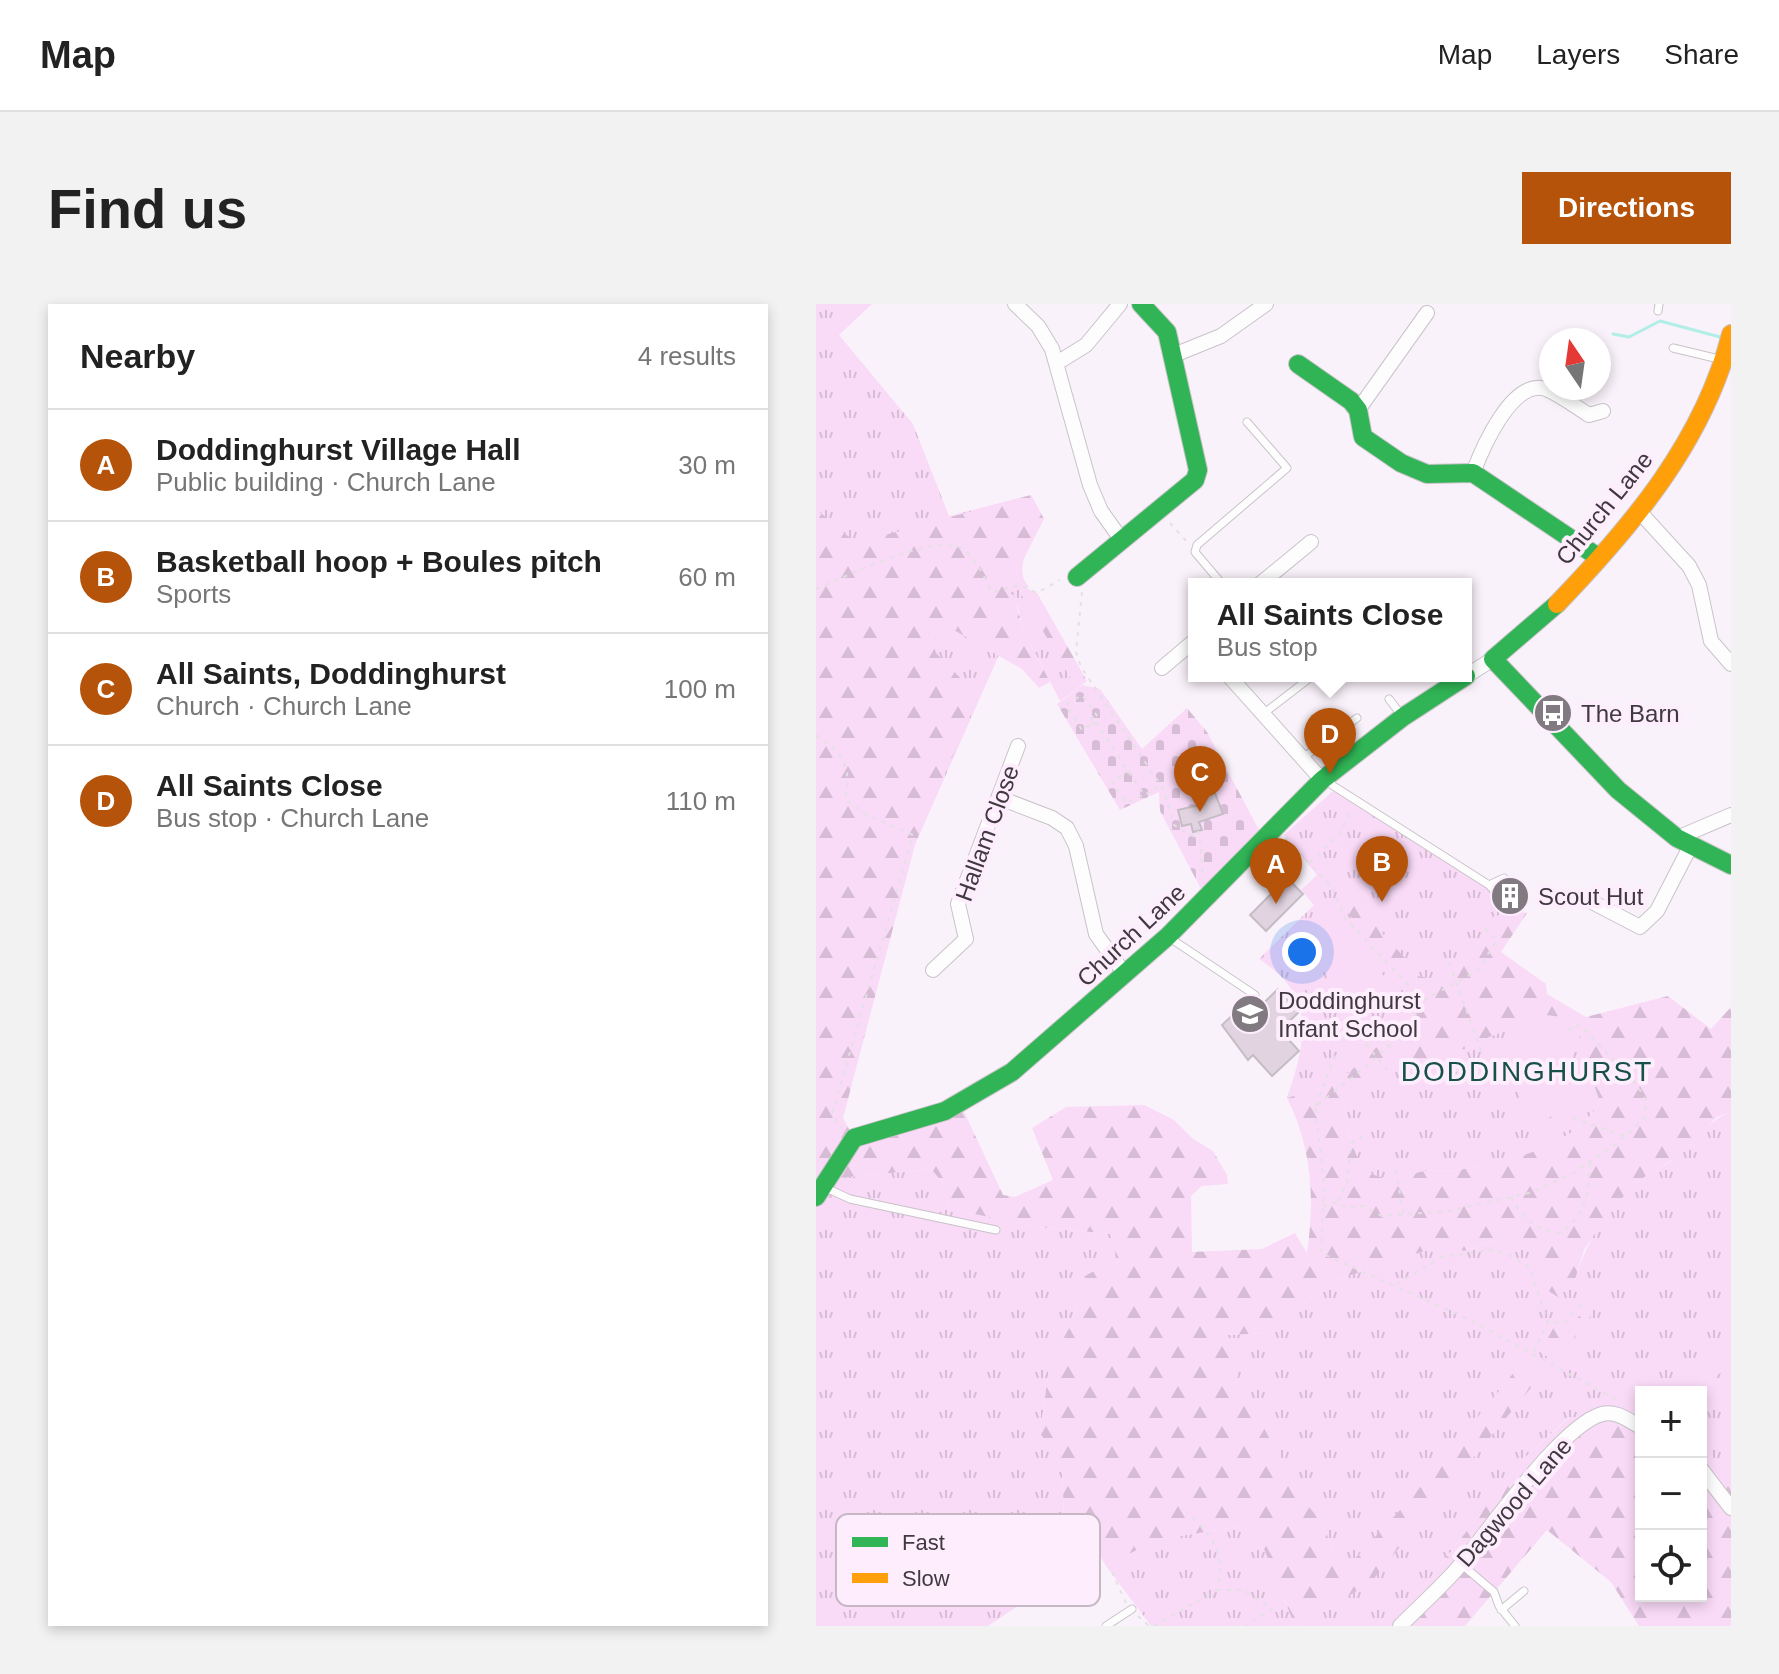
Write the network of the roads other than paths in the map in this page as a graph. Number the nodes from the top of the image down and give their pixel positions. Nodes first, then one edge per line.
1 (1015, 304) edge
2 (1120, 304) edge
3 (1141, 304) edge
4 (1266, 304) edge
5 (1427, 313) dead end
6 (1731, 334) edge
7 (1673, 348) dead end
8 (1174, 355) junction
9 (1726, 360) junction
10 (1057, 363) junction
11 (1298, 364) dead end
12 (1358, 410) junction
13 (1594, 418) dead end
14 (1247, 422) dead end
15 (1473, 473) junction
16 (1638, 510) junction
17 (1121, 539) junction
18 (1311, 542) dead end
19 (1598, 557) junction
20 (1080, 574) road end
21 (1217, 578) edge
22 (1267, 578) edge
23 (1188, 646) edge
24 (1493, 659) junction
25 (1731, 664) edge
26 (1162, 668) dead end
27 (1472, 670) edge
28 (1234, 682) edge
29 (1305, 682) edge
30 (1453, 682) edge
31 (1389, 699) dead end
32 (1263, 714) junction
33 (1403, 717) junction
34 (1357, 718) dead end
35 (1018, 746) dead end
36 (1304, 757) junction
37 (1326, 777) junction
38 (1000, 798) junction
39 (1731, 815) edge
40 (1684, 842) junction
41 (1731, 865) edge
42 (1504, 878) dead end
43 (1592, 902) dead end
44 (1168, 936) junction
45 (933, 970) dead end
46 (1124, 973) junction
47 (1255, 995) dead end
48 (819, 1191) edge
49 (996, 1230) dead end
50 (1635, 1424) edge
51 (1707, 1477) edge
52 (1731, 1508) edge
53 (1461, 1564) junction
54 (1524, 1591) dead end
55 (1132, 1609) dead end
56 (1501, 1610) junction
57 (1106, 1626) edge
58 (1400, 1626) edge
59 (1515, 1626) edge

1 - 10 street
2 - 10 street
3 - 8 street
4 - 8 street
5 - 12 street
6 - 9 street, Church Lane
7 - 9 lane
8 - 17 street
9 - 16 street, Church Lane
10 - 17 street
11 - 12 street
12 - 15 street
13 - 15 street
14 - 21 lane
15 - 19 street
16 - 19 street, Church Lane
16 - 25 street
17 - 20 street
18 - 22 street
19 - 24 street, Church Lane
23 - 26 street
24 - 27 street, Church Lane
24 - 40 street
28 - 32 street
29 - 32 lane
30 - 33 street, Church Lane
31 - 33 lane
32 - 36 street
33 - 37 street, Church Lane
34 - 36 lane
35 - 38 street, Hallam Close
36 - 37 street
37 - 42 lane
37 - 44 street, Church Lane
38 - 45 street, Hallam Close
38 - 46 street
39 - 40 street
40 - 41 street
40 - 43 street
44 - 46 street, Church Lane
44 - 47 lane
46 - 48 street, Church Lane
48 - 49 lane
50 - 53 street, Dagwood Lane
51 - 52 street
53 - 56 lane
53 - 58 street, Dagwood Lane
54 - 56 lane
55 - 57 lane
56 - 59 lane

